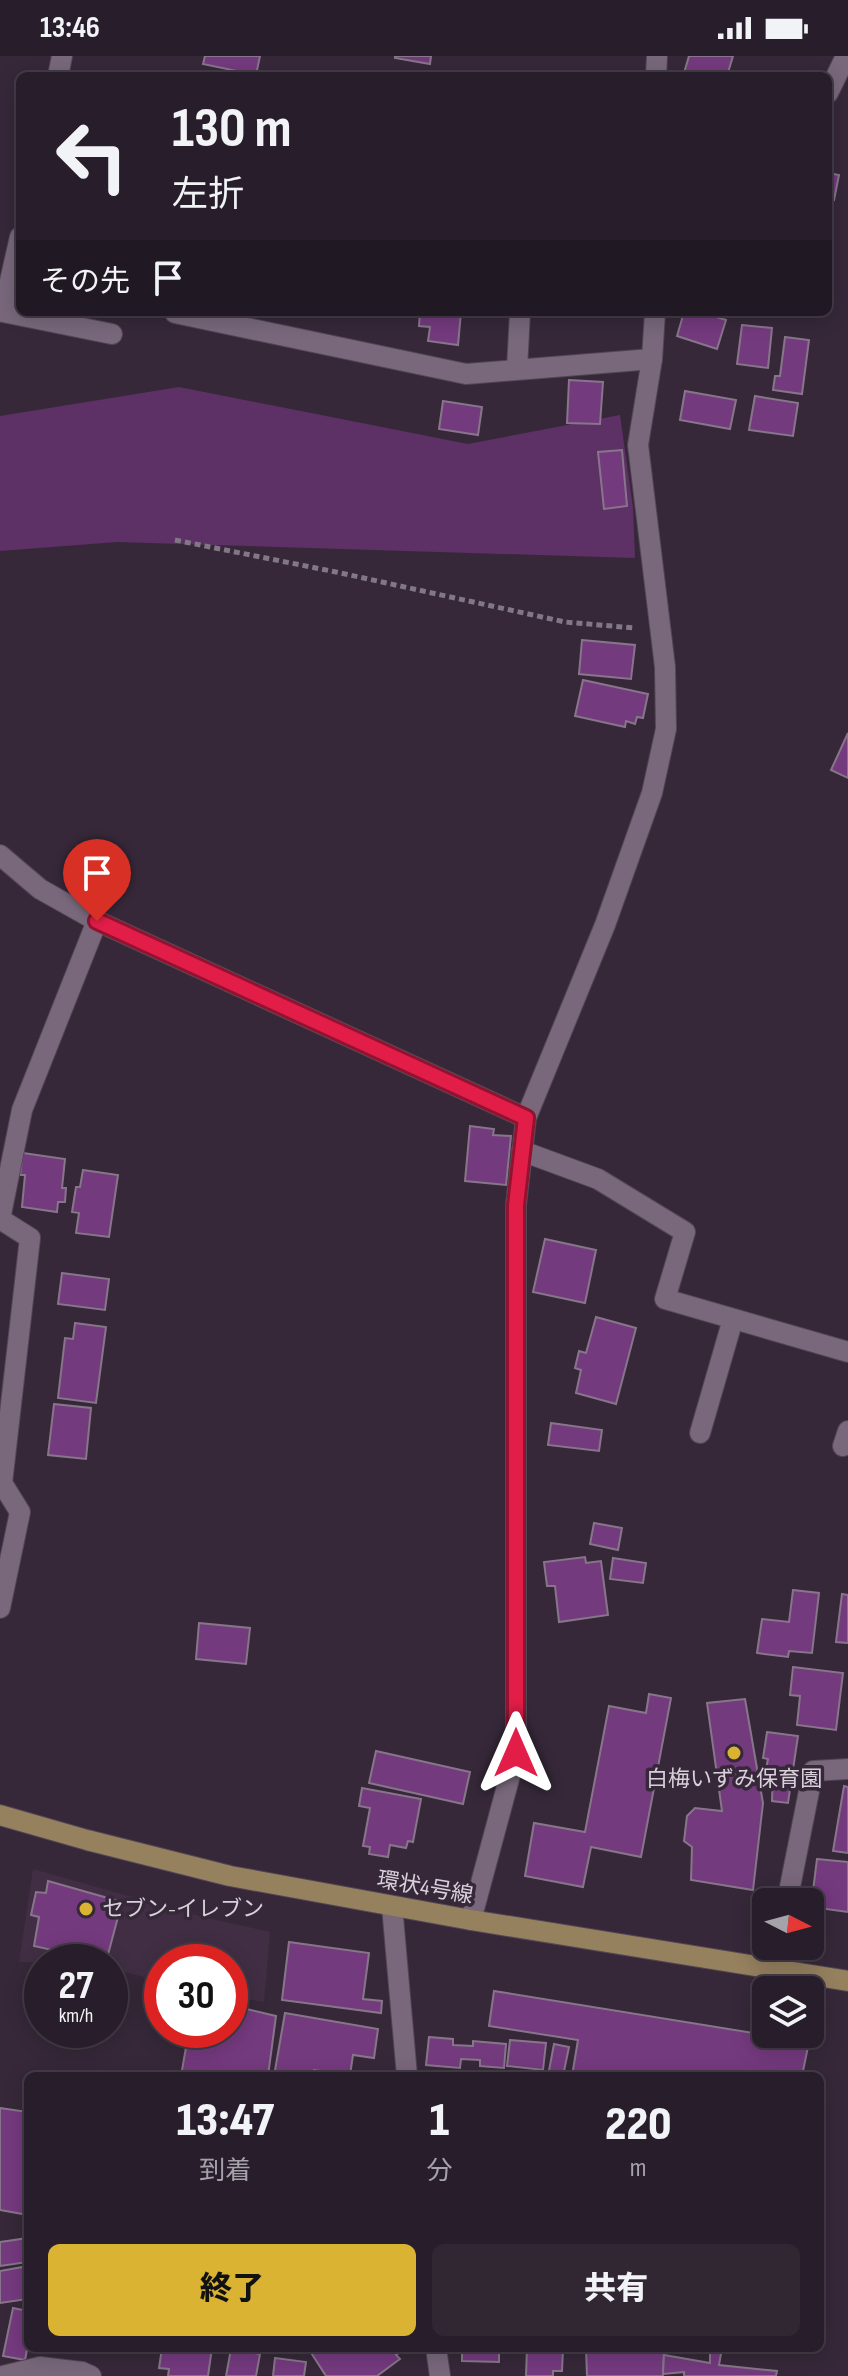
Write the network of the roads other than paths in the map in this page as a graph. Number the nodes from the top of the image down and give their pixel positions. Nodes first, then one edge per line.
1 (846, 56) edge
2 (832, 85) edge
3 (16, 255) edge
4 (16, 315) edge
5 (23, 316) edge
6 (189, 316) edge
7 (520, 316) edge
8 (655, 316) edge
9 (112, 334) dead end
10 (652, 359) junction
11 (517, 369) junction
12 (0, 855) edge
13 (97, 921) junction
14 (526, 1118) junction
15 (522, 1151) junction
16 (733, 1319) junction
17 (848, 1352) edge
18 (700, 1433) dead end
19 (0, 1608) edge
20 (848, 1769) edge
21 (0, 1815) edge
22 (790, 1888) edge
23 (392, 1906) junction
24 (471, 1920) junction
25 (775, 1960) edge
26 (773, 1968) junction
27 (848, 1981) edge
28 (407, 2072) edge
29 (437, 2352) edge
30 (3, 2376) edge
31 (91, 2376) edge
32 (440, 2376) edge

1 - 2 street
3 - 4 street
5 - 9 street
6 - 11 street
7 - 11 street
8 - 10 street
10 - 11 street
10 - 14 street
12 - 13 street
13 - 14 street
13 - 19 street
14 - 15 street
15 - 16 street
15 - 24 street
16 - 17 street
16 - 18 street
20 - 22 street
21 - 23 main road, 環状4号線
23 - 24 main road, 環状4号線
23 - 28 street
24 - 26 main road, 環状4号線
25 - 26 street
26 - 27 main road, 環状4号線
29 - 32 street
30 - 31 street

